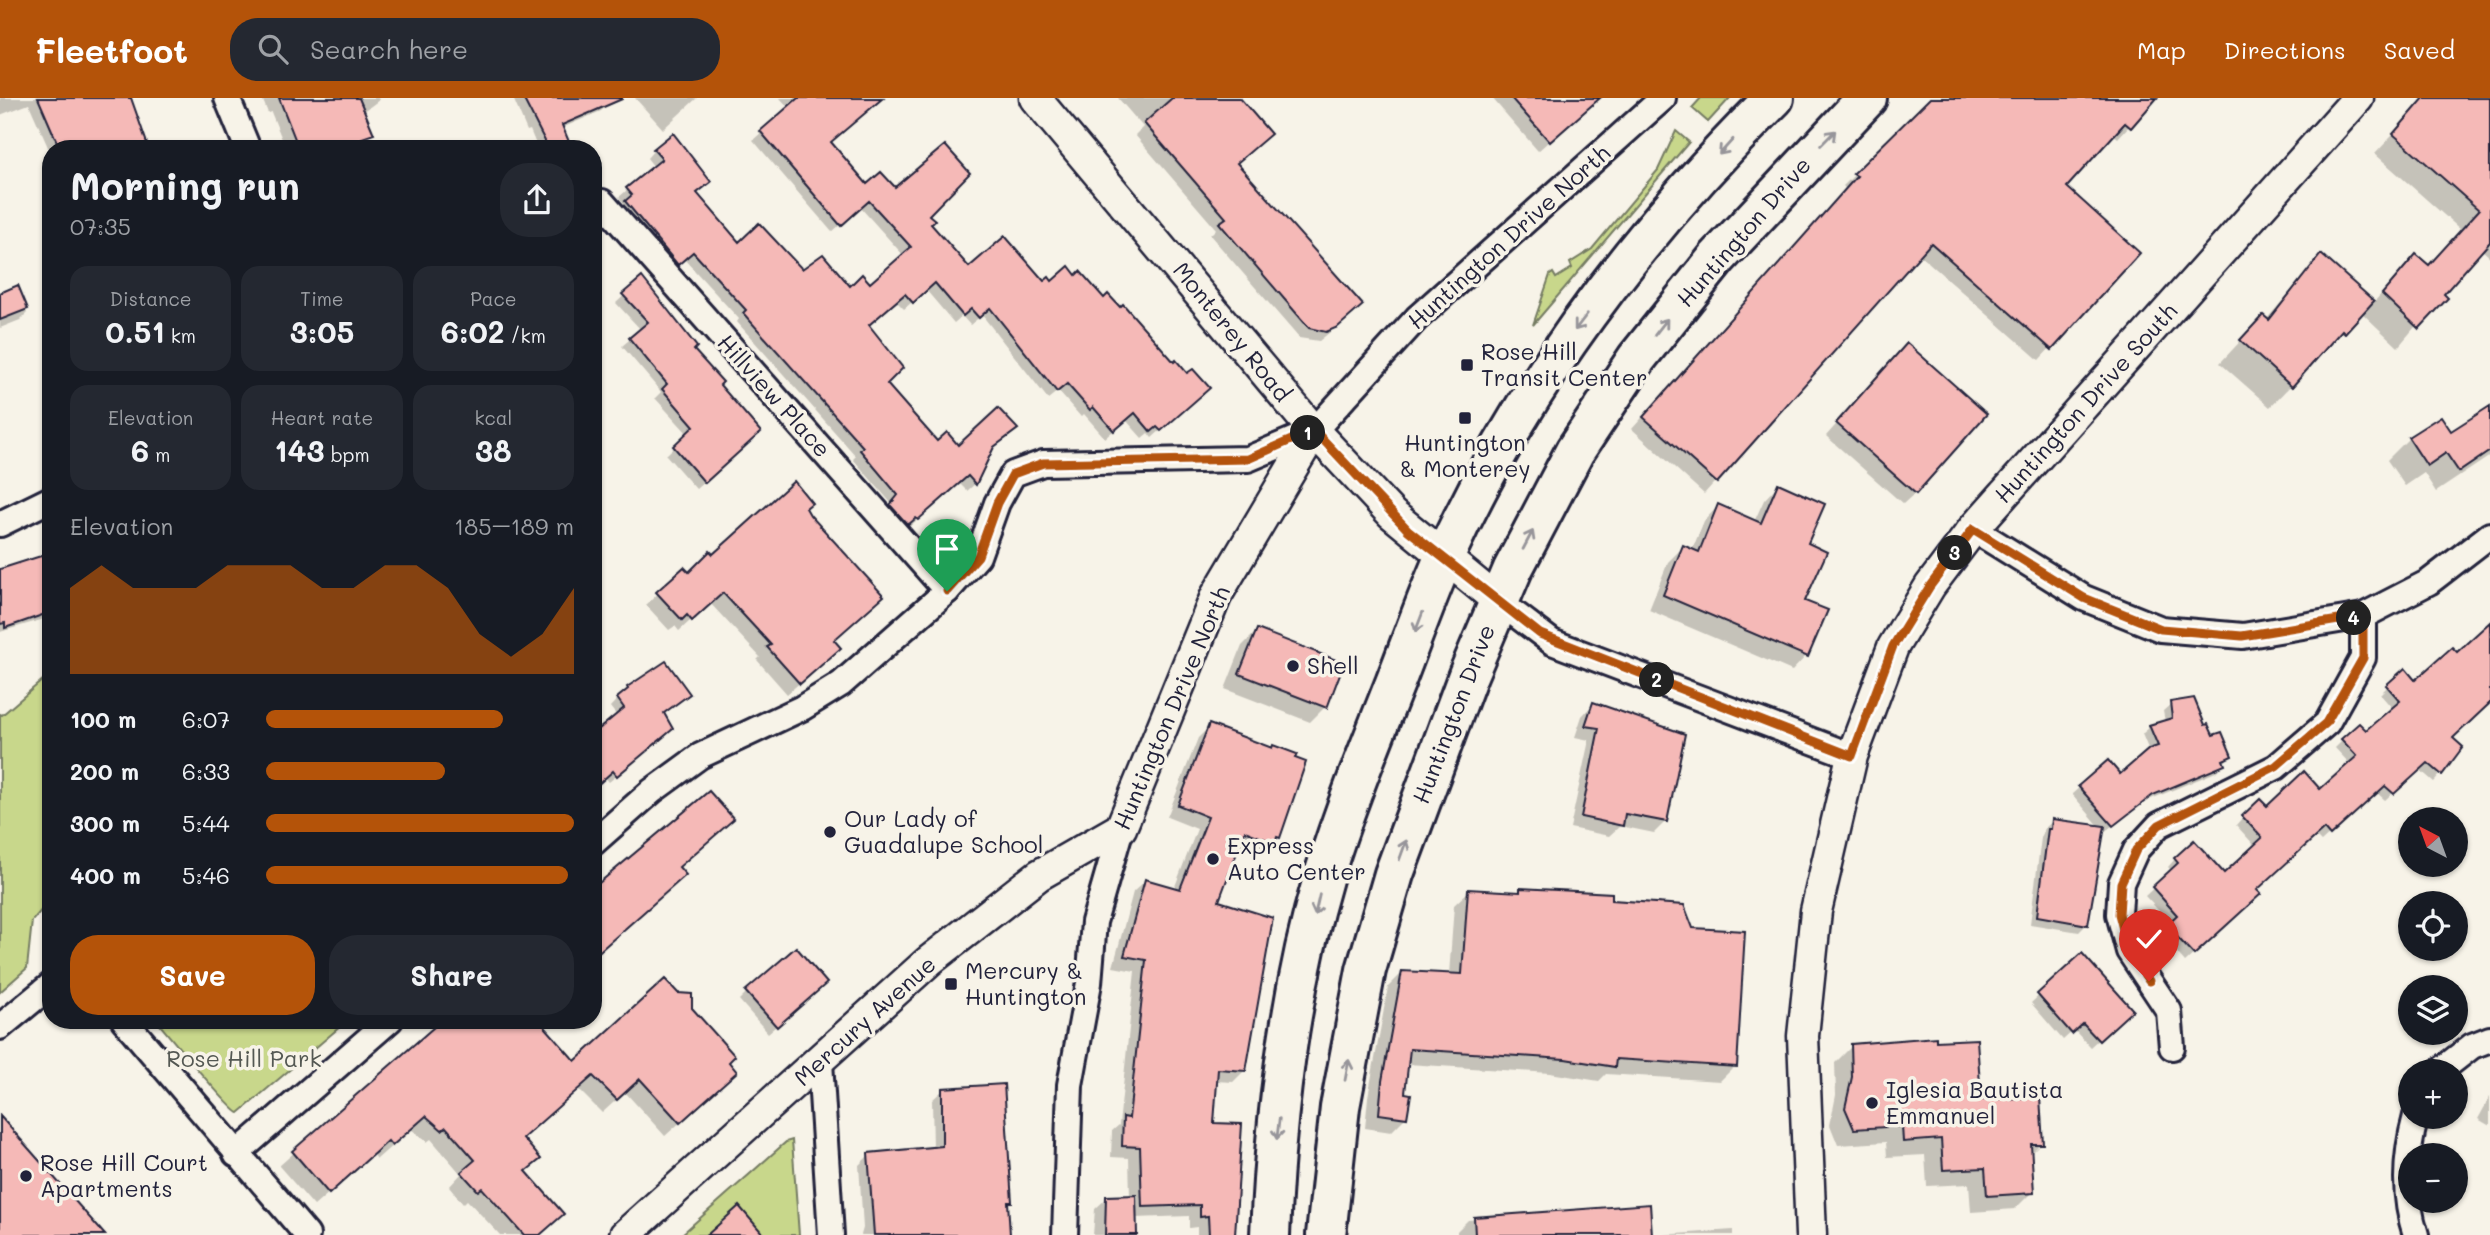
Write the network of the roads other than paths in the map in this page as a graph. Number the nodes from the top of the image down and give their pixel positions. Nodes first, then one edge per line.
1 (227, 98) edge
2 (1035, 98) edge
3 (1664, 98) edge
4 (1774, 98) edge
5 (1867, 98) edge
6 (2358, 98) edge
7 (244, 140) edge
8 (602, 202) dead end
9 (1314, 430) junction
10 (42, 503) edge
11 (0, 524) edge
12 (1973, 529) junction
13 (2490, 535) edge
14 (1444, 559) junction
15 (947, 591) junction
16 (1497, 601) junction
17 (2363, 616) junction
18 (1852, 756) junction
19 (1121, 828) junction
20 (602, 835) edge
21 (42, 992) edge
22 (0, 1027) edge
23 (132, 1029) edge
24 (380, 1029) edge
25 (2490, 1039) edge
26 (2172, 1047) dead end
27 (2455, 1059) edge
28 (821, 1062) junction
29 (2413, 1129) edge
30 (236, 1154) junction
31 (307, 1235) edge
32 (625, 1235) edge
33 (831, 1235) edge
34 (1065, 1235) edge
35 (1270, 1235) edge
36 (1326, 1235) edge
37 (1811, 1235) edge
38 (2416, 1235) edge

1 - 7 street
2 - 9 street, Monterey Road
3 - 9 street, Huntington Drive North
4 -> 14 main road
16 -> 5 main road, Huntington Drive
6 - 12 street, Huntington Drive South
8 - 15 street, Hillview Place
9 - 14 street, Monterey Road
9 - 15 street
9 - 19 street, Huntington Drive North
10 - 11 street
12 - 17 street
12 - 18 street, Huntington Drive South
13 - 17 street
14 - 16 street, Monterey Road
14 -> 35 main road
15 - 20 street
16 - 18 street, Monterey Road
36 -> 16 main road, Huntington Drive
17 - 26 street
18 - 37 street, Huntington Drive South
19 - 28 street, Mercury Avenue
19 - 34 street, Huntington Drive North
21 - 22 street
23 - 30 street
24 - 30 street
25 - 27 street
28 - 32 street, Mercury Avenue
28 - 33 street
29 - 38 street
30 - 31 street

